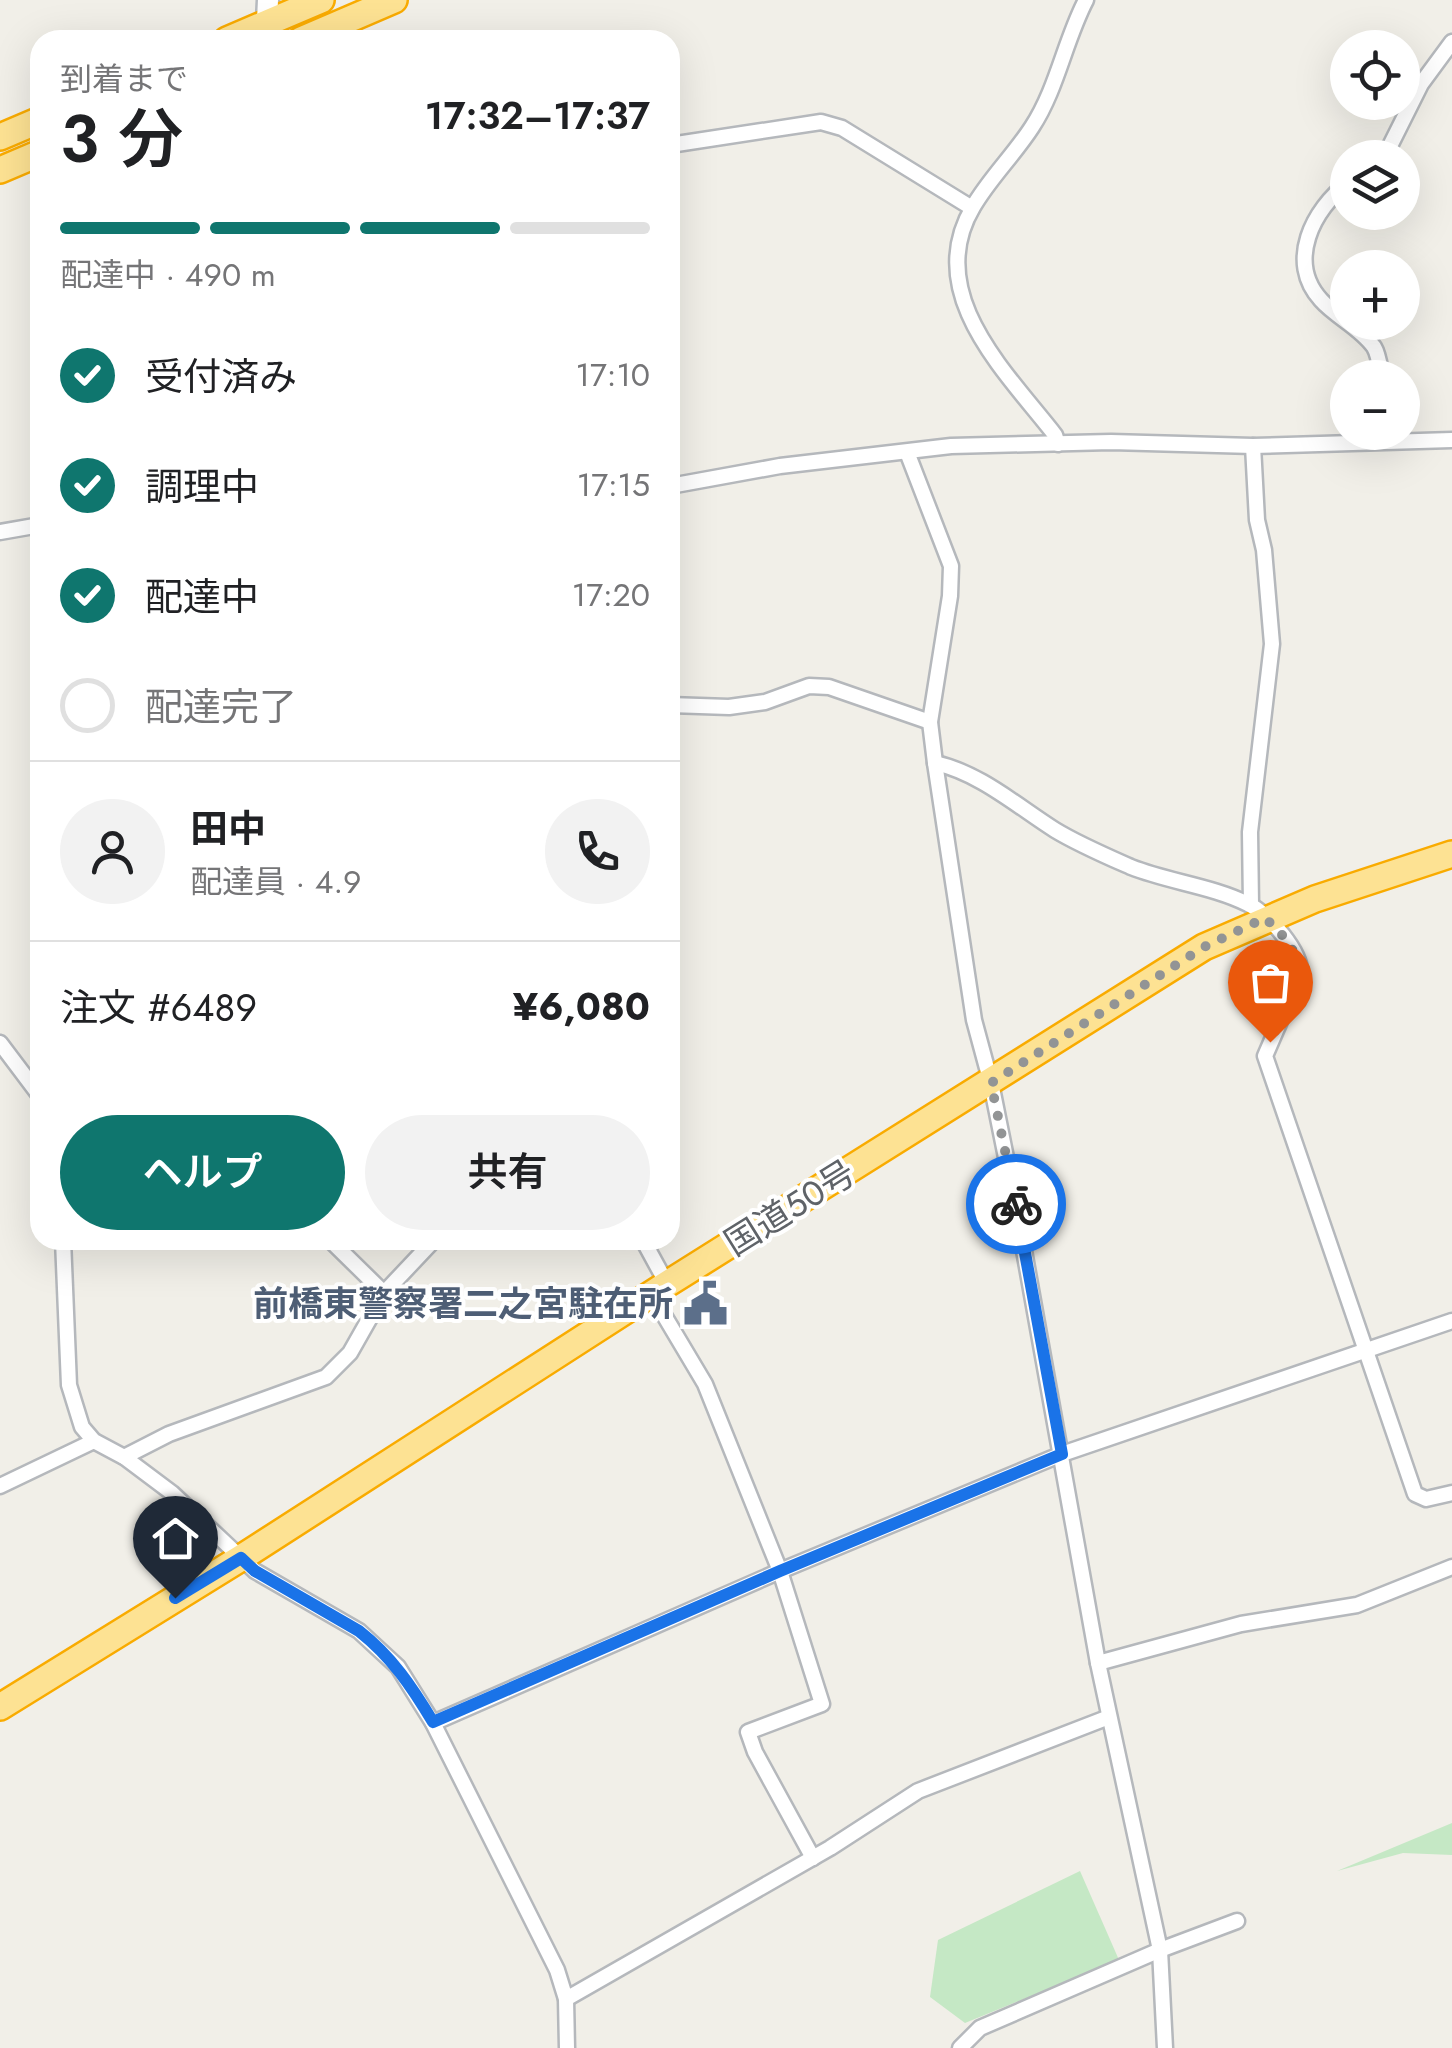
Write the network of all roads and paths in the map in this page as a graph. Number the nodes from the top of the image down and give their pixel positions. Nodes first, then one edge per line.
1 (321, 0) edge
2 (394, 0) edge
3 (1086, 0) edge
4 (267, 21) edge
5 (324, 30) edge
6 (1452, 42) edge
7 (30, 124) edge
8 (0, 137) edge
9 (1393, 140) edge
10 (680, 143) edge
11 (30, 157) edge
12 (0, 170) edge
13 (1330, 199) edge
14 (972, 208) junction
15 (1379, 360) edge
16 (1420, 439) edge
17 (1452, 440) edge
18 (1330, 442) edge
19 (1058, 444) junction
20 (1253, 446) junction
21 (907, 452) junction
22 (680, 484) edge
23 (30, 527) edge
24 (0, 532) edge
25 (680, 705) edge
26 (930, 722) junction
27 (936, 763) junction
28 (1452, 854) edge
29 (1258, 911) junction
30 (0, 1044) edge
31 (30, 1083) edge
32 (991, 1083) junction
33 (63, 1250) edge
34 (340, 1250) edge
35 (425, 1250) edge
36 (647, 1250) edge
37 (659, 1289) junction
38 (384, 1293) junction
39 (1452, 1321) edge
40 (1367, 1350) junction
41 (94, 1441) junction
42 (1062, 1454) junction
43 (124, 1457) junction
44 (0, 1486) edge
45 (1452, 1493) edge
46 (241, 1558) junction
47 (1452, 1567) edge
48 (780, 1571) junction
49 (1098, 1663) junction
50 (0, 1707) edge
51 (1109, 1717) junction
52 (433, 1722) junction
53 (812, 1858) junction
54 (1238, 1921) dead end
55 (1160, 1950) junction
56 (566, 2000) junction
57 (567, 2048) edge
58 (960, 2048) edge
59 (1165, 2048) edge

1 - 4 highway
2 - 5 highway
3 - 14 street
6 - 9 street
7 - 8 highway
10 - 14 street
11 - 12 highway
13 - 15 street
14 - 19 street
16 - 17 street
18 - 20 street
19 - 20 street
19 - 21 street
20 - 29 street
21 - 22 street
21 - 26 street
23 - 24 street
25 - 26 street
26 - 27 street
27 - 29 street
27 - 32 street
28 - 29 highway, 国道50号
29 - 32 highway, 国道50号
29 - 40 street
30 - 31 street
32 - 37 highway, 国道50号
32 - 42 street
33 - 41 street
34 - 38 street
35 - 38 street
36 - 37 street
37 - 46 highway, 国道50号
37 - 48 street
38 - 43 street
39 - 40 street
40 - 42 street
40 - 45 street
41 - 43 street
41 - 44 street
42 - 48 street
42 - 49 street
43 - 46 street
46 - 50 highway, 国道50号
46 - 52 street
47 - 49 street
48 - 52 street
48 - 53 street
49 - 51 street
51 - 53 street
51 - 55 street
52 - 56 street
53 - 56 street
54 - 55 street
55 - 58 street
55 - 59 street
56 - 57 street

